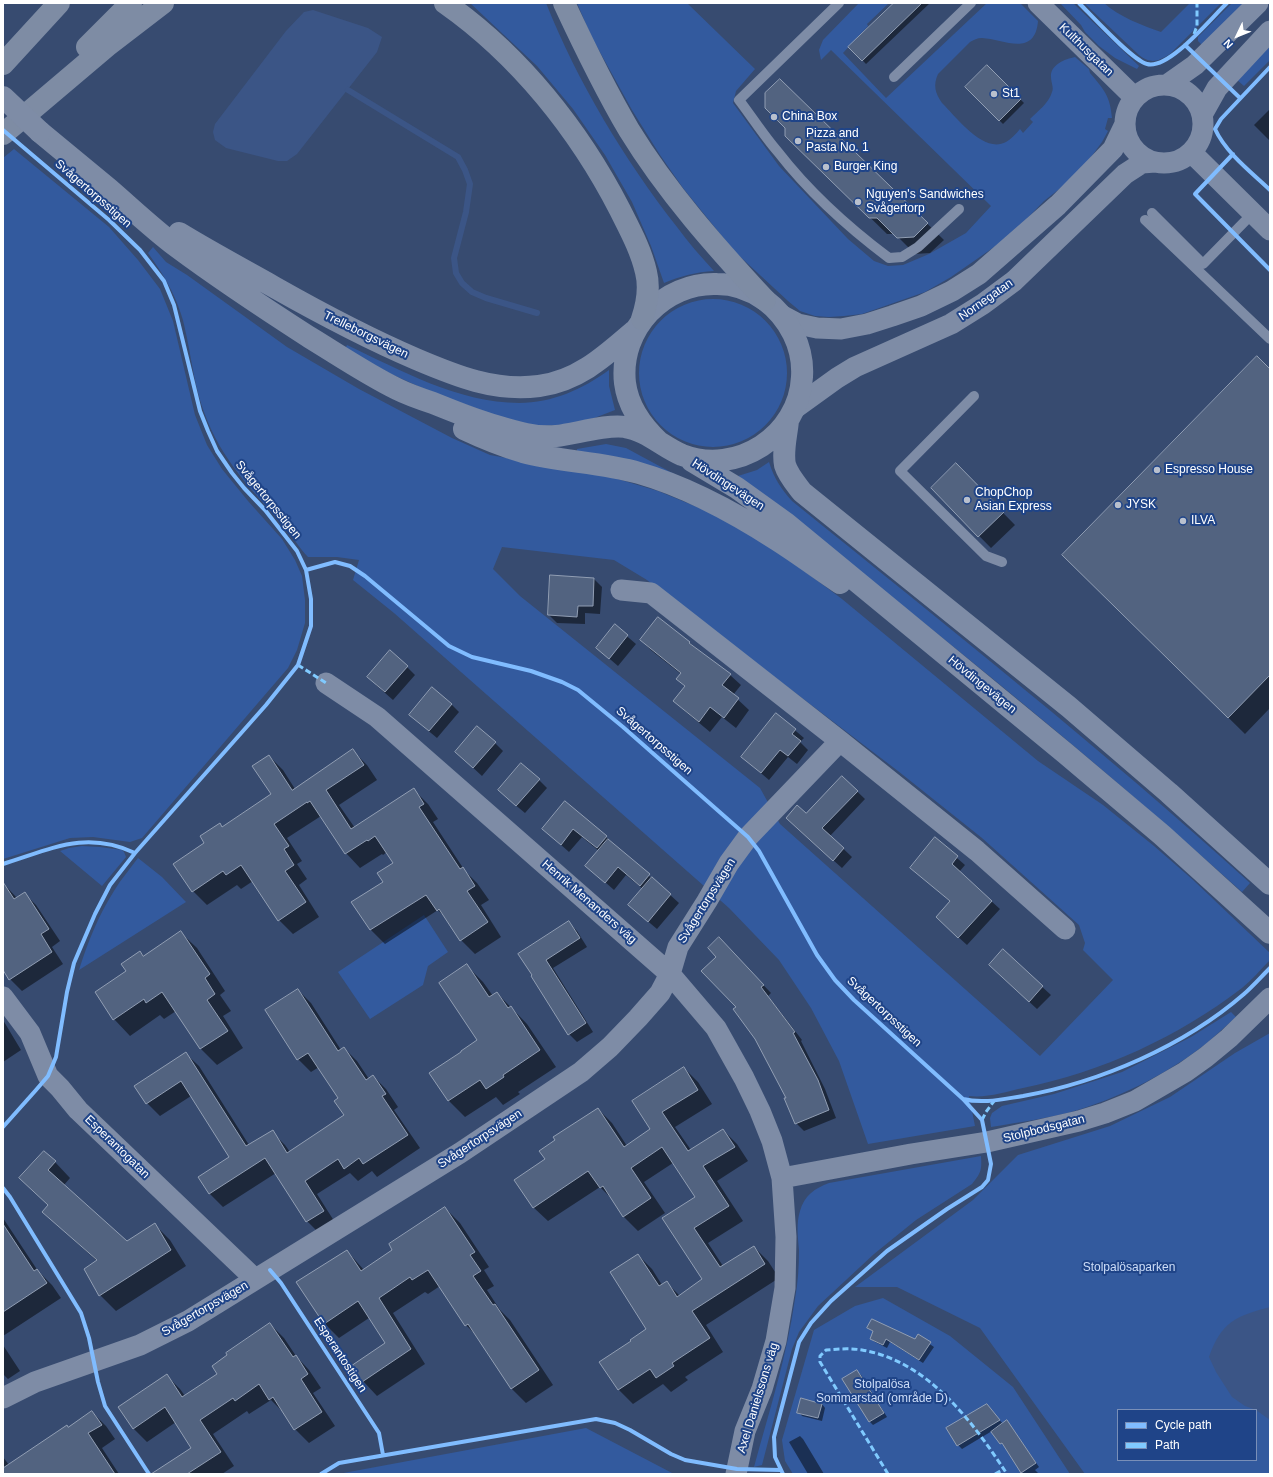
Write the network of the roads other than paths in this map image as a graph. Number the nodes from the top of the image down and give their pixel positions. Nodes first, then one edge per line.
1 (59, 3) edge
2 (131, 3) edge
3 (163, 3) edge
4 (445, 3) edge
5 (564, 3) edge
6 (840, 3) edge
7 (971, 3) edge
8 (1038, 3) edge
9 (1258, 3) edge
10 (1270, 32) edge
11 (3, 64) edge
12 (894, 77) dead end
13 (1168, 84) junction
14 (3, 97) edge
15 (1134, 97) junction
16 (1203, 113) junction
17 (1125, 124) junction
18 (3, 133) edge
19 (1192, 153) junction
20 (1155, 162) junction
21 (108, 188) junction
22 (959, 209) dead end
23 (1252, 213) junction
24 (1269, 228) edge
25 (765, 300) junction
26 (781, 315) junction
27 (639, 324) junction
28 (1270, 339) edge
29 (398, 389) junction
30 (974, 396) dead end
31 (791, 415) junction
32 (659, 442) junction
33 (681, 455) junction
34 (1002, 562) dead end
35 (621, 590) dead end
36 (930, 642) junction
37 (326, 683) dead end
38 (840, 741) junction
39 (1270, 884) edge
40 (1065, 929) dead end
41 (1266, 930) edge
42 (670, 974) junction
43 (3, 997) edge
44 (1270, 998) edge
45 (782, 1178) junction
46 (255, 1279) junction
47 (3, 1398) edge
48 (736, 1474) edge

1 - 11 highway
2 - 18 highway
3 - 18 highway
4 - 27 highway
5 - 25 highway
6 - 22 lane
7 - 12 lane
8 - 15 street, Kulthusgatan
9 - 13 street
10 - 16 street
13 - 15 street
13 - 16 street
14 - 21 street, Trelleborgsvägen, bridge
15 - 17 street
16 - 19 street
17 - 20 street
17 - 26 street, Nornegatan
19 - 20 street
19 - 23 street
20 - 31 street, Nornegatan
21 - 27 street, Trelleborgsvägen
21 - 29 street, Trelleborgsvägen
23 - 24 street
23 - 28 lane
25 - 26 street, Trelleborgsvägen
25 - 27 street, Trelleborgsvägen
26 - 31 street, Trelleborgsvägen
27 - 32 street
29 - 32 street, Trelleborgsvägen
29 - 36 street
30 - 34 lane
31 - 33 street
31 - 39 street
32 - 33 street, Hövdingevägen
33 - 36 street, Hövdingevägen
35 - 38 street
36 - 41 street, Hövdingevägen
37 - 42 street, Henrik Menanders väg
38 - 40 street
38 - 42 street, Svågertorpsvägen
42 - 45 street, Henrik Menanders väg
42 - 46 street, Svågertorpsvägen
43 - 46 street, Esperantogatan
44 - 45 street, Stolpbodsgatan
45 - 48 street, Axel Danielssons väg
46 - 47 street, Svågertorpsvägen

